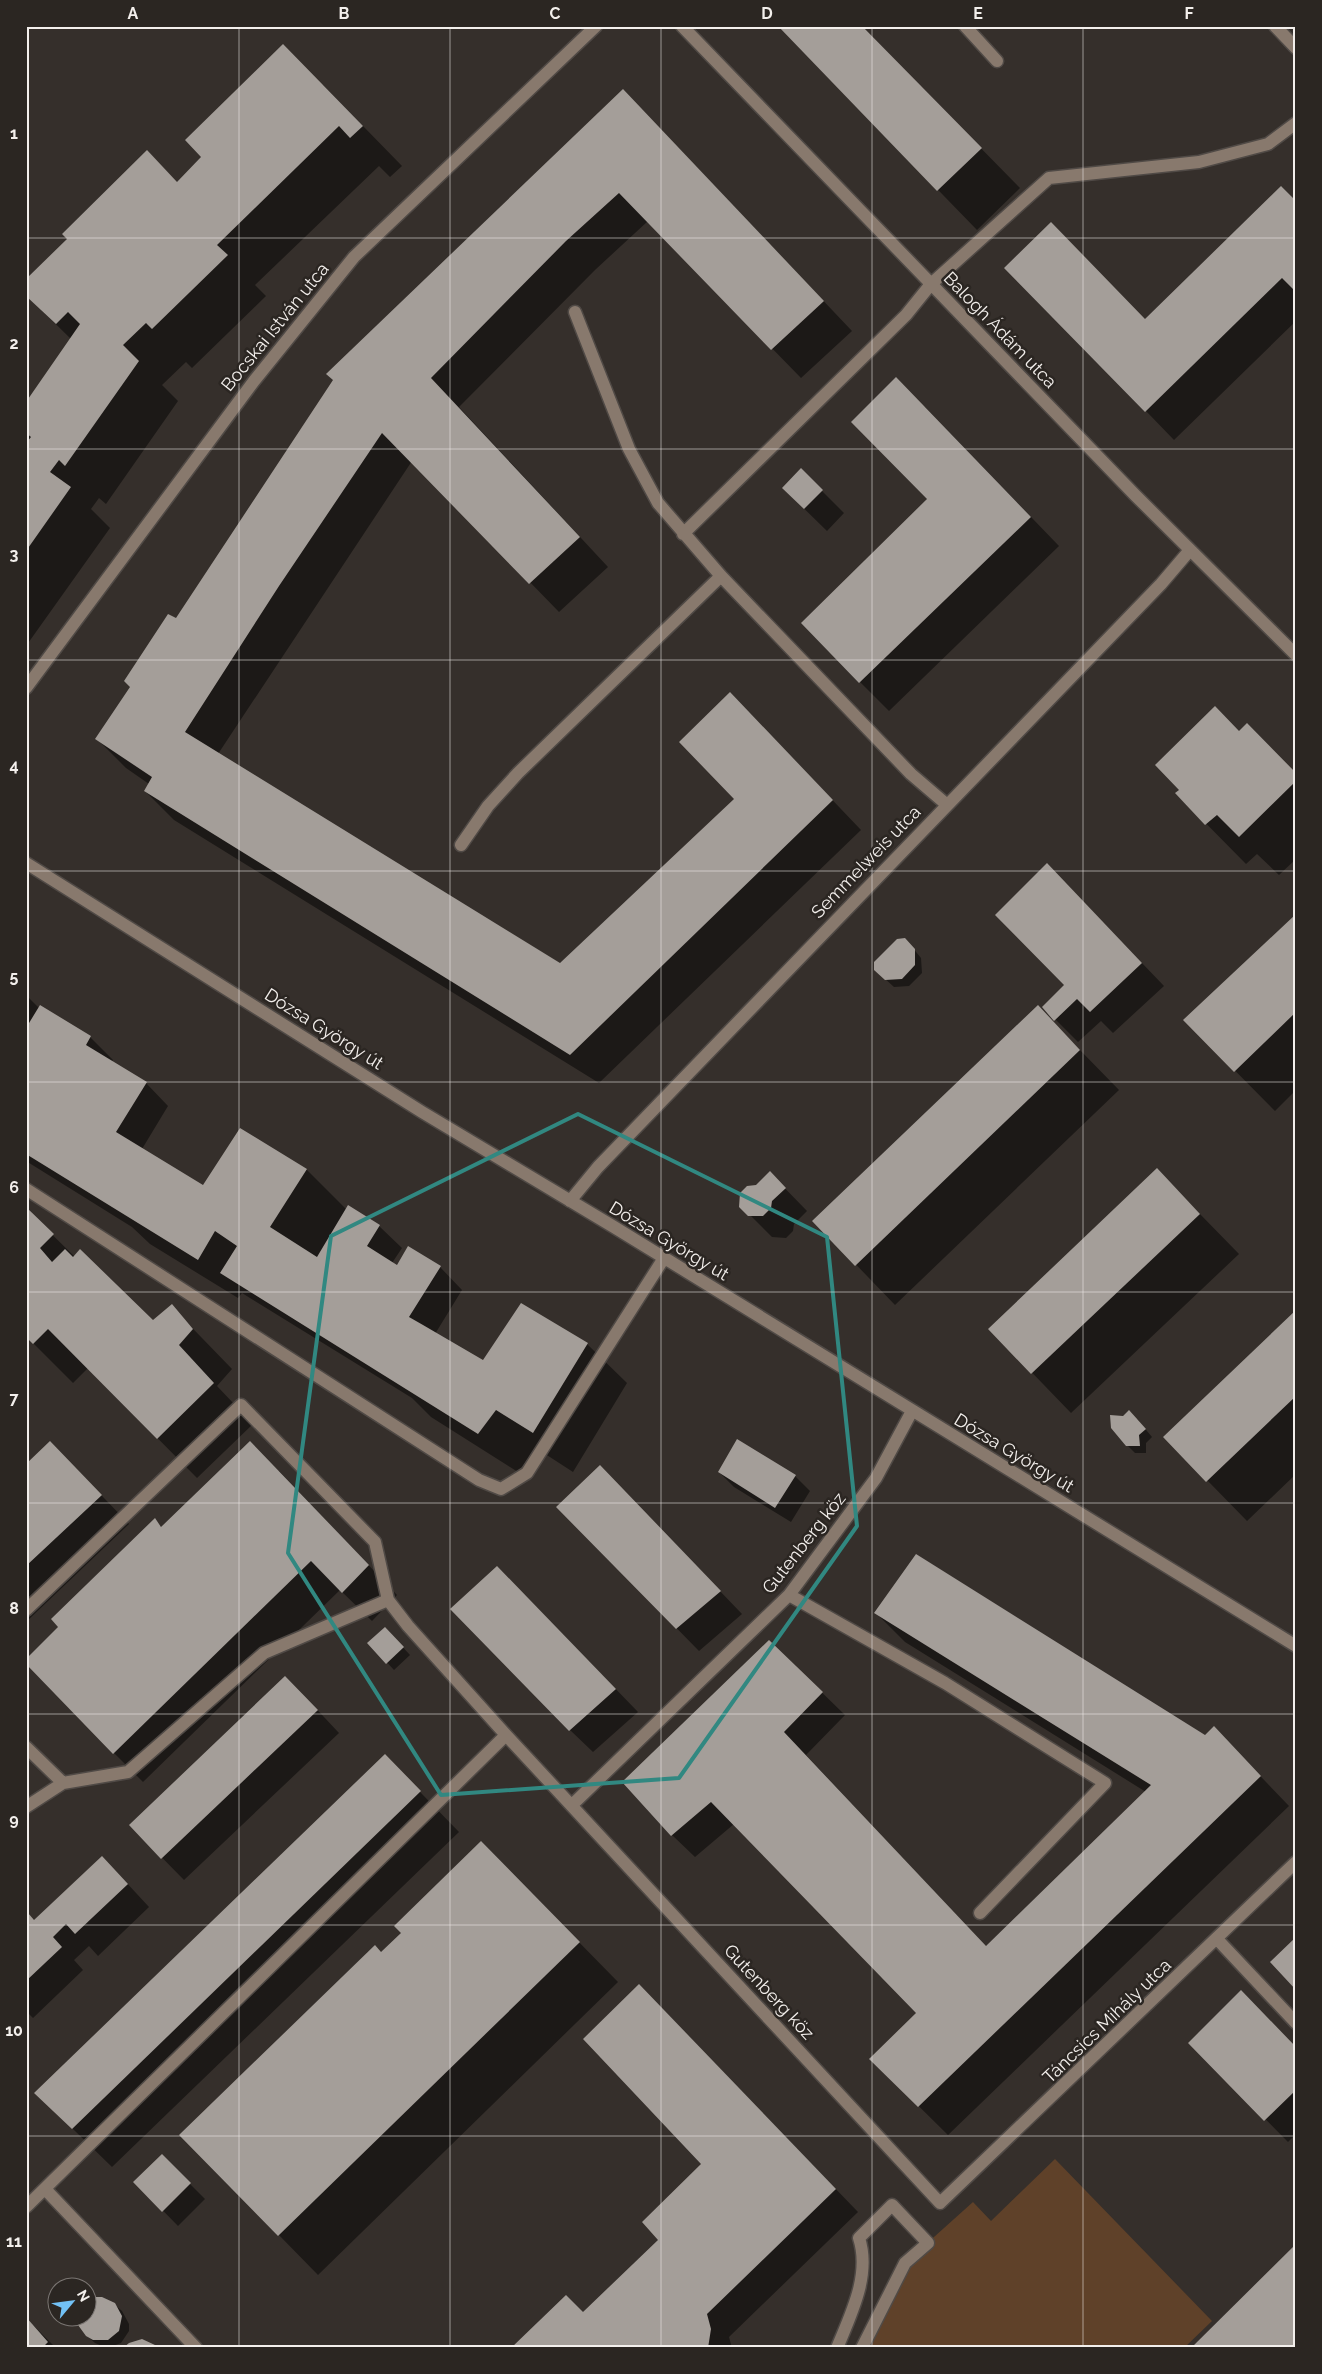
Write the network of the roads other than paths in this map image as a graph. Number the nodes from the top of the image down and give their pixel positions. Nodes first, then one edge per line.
1 (596, 26) edge
2 (682, 26) edge
3 (965, 26) edge
4 (1275, 26) edge
5 (1296, 48) edge
6 (997, 61) dead end
7 (1296, 123) edge
8 (931, 284) junction
9 (575, 312) dead end
10 (683, 534) junction
11 (1190, 550) junction
12 (721, 576) junction
13 (1296, 655) edge
14 (26, 688) edge
15 (946, 804) junction
16 (461, 845) dead end
17 (26, 863) edge
18 (26, 1189) edge
19 (570, 1201) junction
20 (664, 1258) junction
21 (912, 1411) junction
22 (789, 1595) junction
23 (388, 1600) junction
24 (26, 1610) edge
25 (1296, 1646) edge
26 (506, 1735) junction
27 (26, 1746) edge
28 (63, 1783) junction
29 (572, 1805) junction
30 (26, 1807) edge
31 (1296, 1862) edge
32 (980, 1913) dead end
33 (1217, 1939) junction
34 (1296, 2023) edge
35 (45, 2189) junction
36 (940, 2203) joint
37 (26, 2207) edge
38 (196, 2348) edge
39 (837, 2348) edge
40 (862, 2348) edge

1 - 14 street, Bocskai István utca
2 - 8 street, Balogh Ádám utca
3 - 6 street
4 - 5 street
7 - 8 street
8 - 10 street
8 - 11 street, Balogh Ádám utca
9 - 10 street
10 - 12 street
11 - 13 street, Balogh Ádám utca
11 - 15 street, Semmelweis utca
12 - 15 street
12 - 16 street
15 - 19 street, Semmelweis utca
17 - 19 street, Dózsa György út
18 - 20 street
19 - 20 street, Dózsa György út
20 - 21 street, Dózsa György út
21 - 22 street, Gutenberg köz
21 - 25 street, Dózsa György út
22 - 29 street, Gutenberg köz
22 - 32 street
23 - 24 street
23 - 26 street, Gutenberg köz
23 - 28 street
26 - 29 street, Gutenberg köz
26 - 35 street
27 - 28 street
28 - 30 street
29 - 36 street, Gutenberg köz
31 - 33 street, Táncsics Mihály utca
33 - 34 street
33 - 36 street, Táncsics Mihály utca
35 - 37 street
35 - 38 street
39 - 40 street

